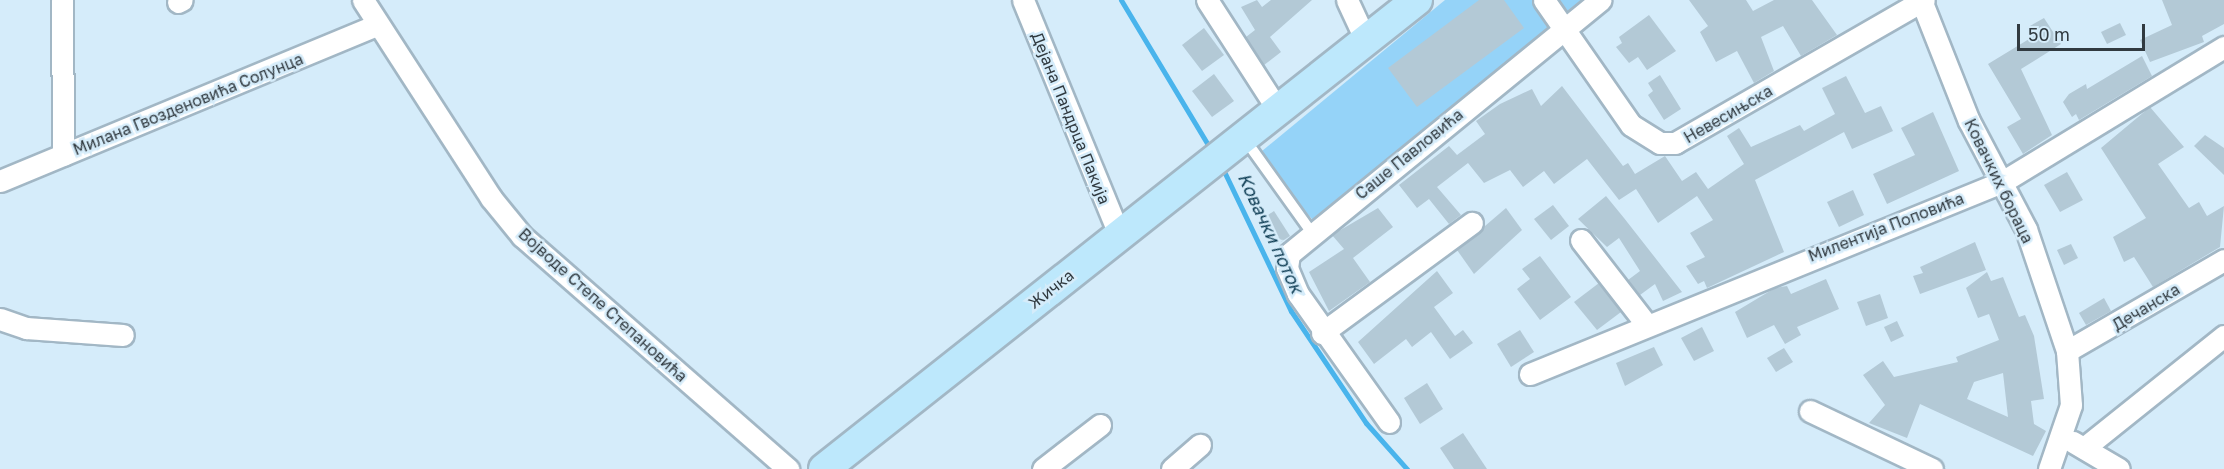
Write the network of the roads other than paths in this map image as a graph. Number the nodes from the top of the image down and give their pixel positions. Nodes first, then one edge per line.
1 (62, 0) edge
2 (363, 0) edge
3 (1023, 0) edge
4 (1206, 0) edge
5 (1347, 0) edge
6 (1417, 0) edge
7 (1544, 0) edge
8 (1600, 0) edge
9 (1922, 0) edge
10 (375, 26) junction
11 (1563, 28) junction
12 (1366, 41) junction
13 (2224, 47) edge
14 (1278, 110) junction
15 (1239, 141) junction
16 (63, 155) junction
17 (0, 181) edge
18 (2002, 182) junction
19 (1472, 223) dead end
20 (1312, 233) junction
21 (1120, 236) junction
22 (1581, 240) dead end
23 (2224, 260) edge
24 (0, 320) edge
25 (1647, 325) junction
26 (1322, 333) junction
27 (123, 335) dead end
28 (2224, 336) edge
29 (2067, 351) junction
30 (1530, 374) dead end
31 (1810, 411) dead end
32 (1389, 422) dead end
33 (1100, 425) dead end
34 (2064, 436) junction
35 (1200, 445) dead end
36 (2084, 448) junction
37 (830, 468) edge
38 (788, 469) edge
39 (1042, 469) edge
40 (1172, 469) edge
41 (1932, 469) edge
42 (2049, 469) edge
43 (2119, 469) edge

1 - 16 street
2 - 10 street, Војводе Степе Степановића
3 - 21 street, Дејана Пандрца Пакија
4 - 14 street
5 - 12 street
6 - 12 main road, Жичка
7 - 11 street, Невесињска
8 - 11 street, Саше Павловића
9 - 11 street, Невесињска
9 - 18 street, Ковачких бораца
10 - 16 street, Милана Гвозденовића Солунца
10 - 38 street, Војводе Степе Степановића
11 - 20 street, Саше Павловића
12 - 14 main road, Жичка
13 - 18 street, Милентија Поповића
14 - 15 main road, Жичка
15 - 20 lane
15 - 21 main road, Жичка
16 - 17 street, Милана Гвозденовића Солунца
18 - 25 street, Милентија Поповића
18 - 29 street, Ковачких бораца
19 - 26 street
20 - 26 street, Саше Павловића
21 - 37 main road, Жичка
22 - 25 street
23 - 29 street, Дечанска
24 - 27 street
25 - 30 street, Милентија Поповића
26 - 32 street, Саше Павловића
28 - 36 street
29 - 34 street, Ковачких бораца
31 - 41 street
33 - 39 street
34 - 36 street
34 - 42 street, Ковачких бораца
35 - 40 street
36 - 43 street

